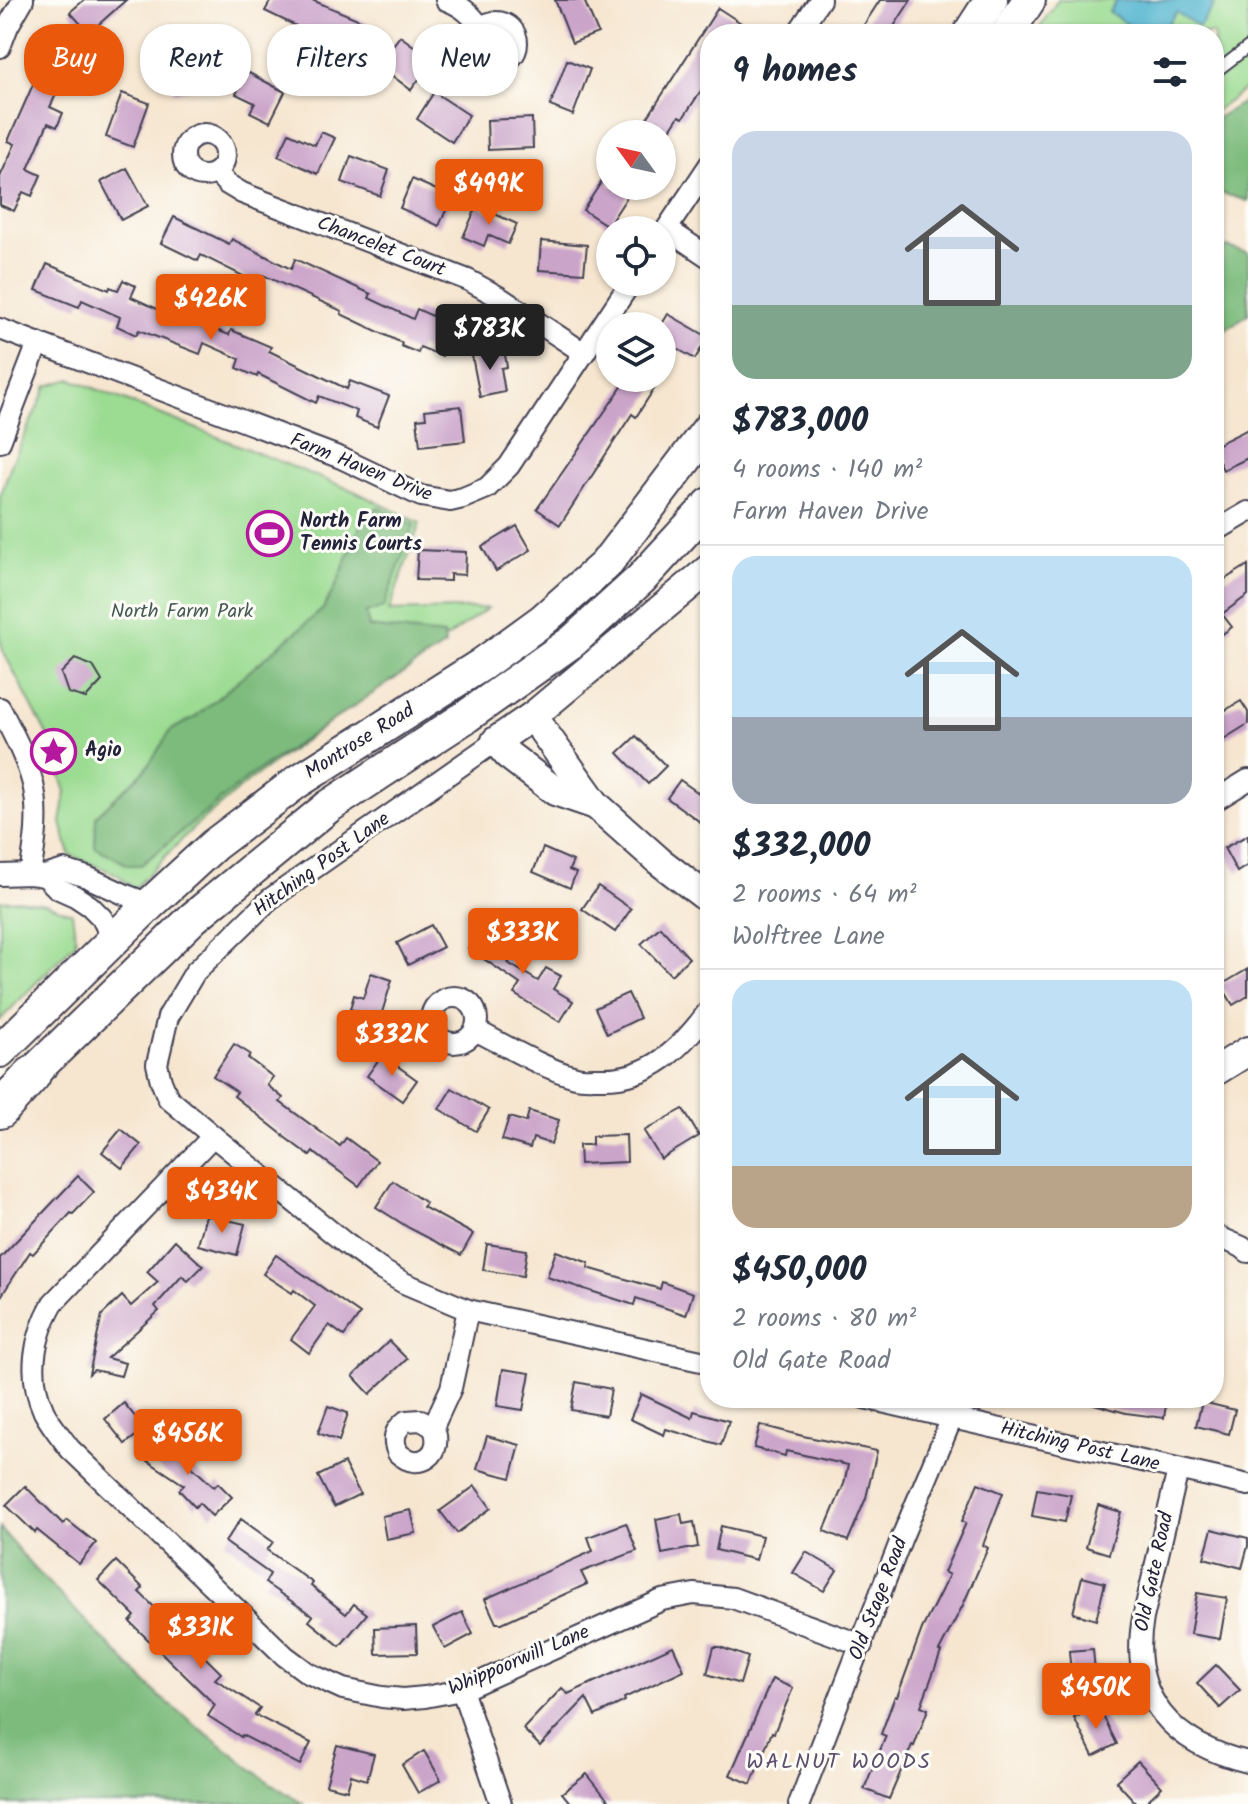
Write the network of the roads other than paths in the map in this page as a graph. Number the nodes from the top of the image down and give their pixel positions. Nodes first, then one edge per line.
1 (23, 0) edge
2 (446, 0) edge
3 (820, 0) edge
4 (991, 0) edge
5 (1029, 0) edge
6 (478, 24) edge
7 (804, 24) edge
8 (975, 24) edge
9 (1013, 24) edge
10 (0, 47) edge
11 (1248, 47) edge
12 (1224, 65) edge
13 (216, 172) dead end
14 (700, 179) edge
15 (675, 216) edge
16 (676, 240) edge
17 (700, 253) edge
18 (622, 296) edge
19 (0, 329) edge
20 (38, 343) junction
21 (584, 353) junction
22 (700, 440) edge
23 (0, 442) edge
24 (1248, 512) edge
25 (700, 515) edge
26 (1224, 526) edge
27 (700, 576) edge
28 (0, 708) edge
29 (534, 715) junction
30 (496, 741) junction
31 (1248, 780) edge
32 (1224, 795) edge
33 (596, 805) junction
34 (0, 875) edge
35 (38, 875) junction
36 (700, 892) edge
37 (150, 904) junction
38 (113, 941) junction
39 (700, 1023) edge
40 (475, 1030) dead end
41 (0, 1051) edge
42 (1248, 1051) edge
43 (1224, 1066) edge
44 (32, 1075) joint
45 (0, 1107) edge
46 (213, 1136) junction
47 (1224, 1239) edge
48 (1248, 1252) edge
49 (468, 1310) junction
50 (700, 1361) edge
51 (908, 1408) edge
52 (958, 1408) edge
53 (952, 1418) junction
54 (433, 1427) dead end
55 (1178, 1470) junction
56 (1248, 1485) edge
57 (862, 1645) junction
58 (462, 1690) junction
59 (1248, 1762) edge
60 (501, 1804) edge
61 (799, 1804) edge

1 - 10 street
2 - 6 street
3 - 7 street
4 - 8 main road
5 - 9 main road
11 - 12 lane
13 - 21 street, Chancelet Court
14 - 15 street
16 - 17 street
18 - 21 street, Farm Haven Drive
19 - 20 street, Farm Haven Drive
20 - 21 street, Farm Haven Drive
20 - 23 street
22 - 37 main road, Montrose Road
24 - 26 street
25 - 44 main road, Montrose Road
27 - 29 street, Hitching Post Lane
28 - 35 street
29 - 30 street, Hitching Post Lane
29 - 33 street
30 - 33 street
30 - 46 street, Hitching Post Lane
31 - 32 street
33 - 36 street
34 - 35 street
35 - 37 street
35 - 38 street
37 - 38 main road, Montrose Road
38 - 41 main road, Montrose Road
39 - 40 street
42 - 43 street
44 - 45 highway
46 - 49 street, Hitching Post Lane
46 - 58 street, Whippoorwill Lane
47 - 48 street
49 - 50 street, Hitching Post Lane
49 - 54 street
51 - 53 street, Hitching Post Lane
52 - 53 street, Old Stage Road
53 - 55 street, Hitching Post Lane
53 - 57 street, Old Stage Road
55 - 56 street, Hitching Post Lane
55 - 59 street, Old Gate Road
57 - 58 street, Whippoorwill Lane
57 - 61 street, Old Stage Road
58 - 60 street

